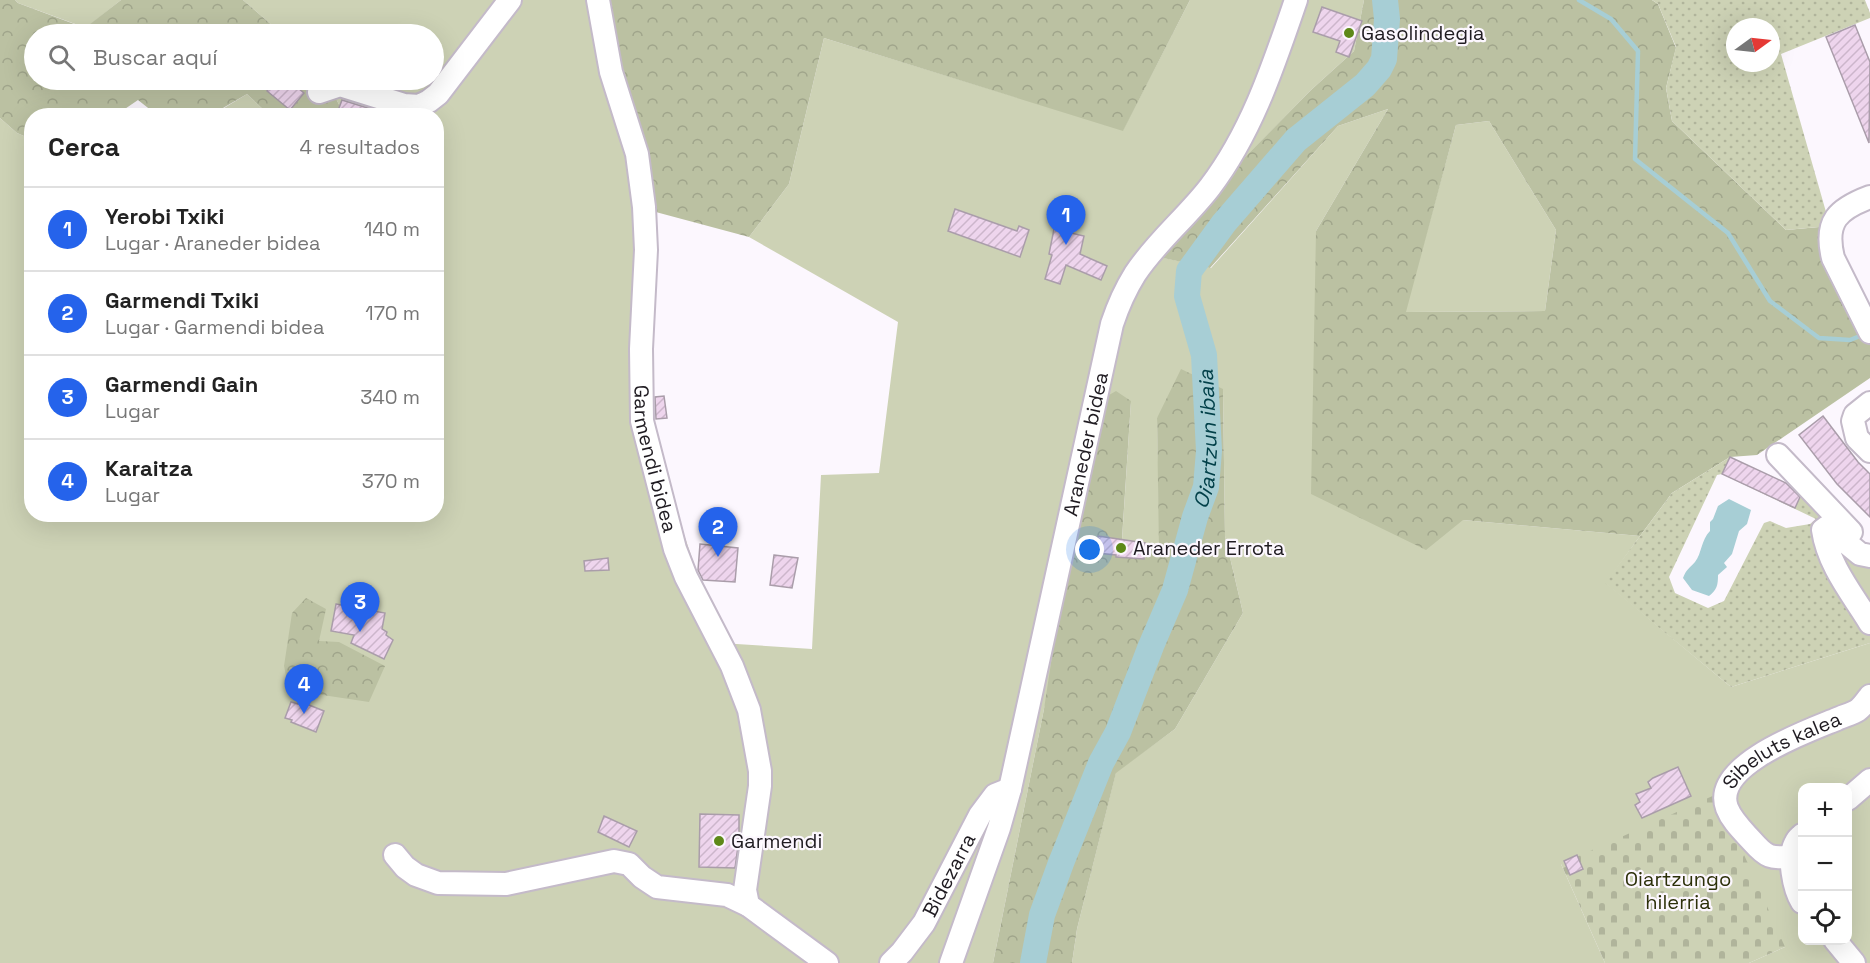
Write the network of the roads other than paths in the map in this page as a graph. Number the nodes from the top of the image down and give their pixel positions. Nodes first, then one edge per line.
1 (510, 0) edge
2 (598, 0) edge
3 (1296, 0) edge
4 (444, 85) edge
5 (326, 90) edge
6 (353, 90) edge
7 (440, 90) edge
8 (319, 92) dead end
9 (1870, 196) edge
10 (1868, 327) edge
11 (1870, 403) edge
12 (1870, 451) edge
13 (1778, 455) dead end
14 (1870, 549) edge
15 (1870, 556) edge
16 (1870, 623) edge
17 (1870, 696) edge
18 (1870, 780) edge
19 (1010, 789) junction
20 (1852, 796) edge
21 (1801, 837) edge
22 (395, 855) dead end
23 (1792, 857) junction
24 (1798, 895) edge
25 (748, 905) junction
26 (1839, 945) edge
27 (827, 963) edge
28 (891, 963) edge
29 (951, 963) edge
30 (1854, 963) edge

1 - 4 street
2 - 25 street, Garmendi bidea
3 - 19 street, Araneder bidea
5 - 8 street
6 - 7 street
9 - 10 street
11 - 12 street
13 - 14 street
15 - 16 street
17 - 23 street, Sibeluts kalea
18 - 20 street
19 - 28 street, Bidezarra
19 - 29 street, Araneder bidea
21 - 23 street
22 - 25 street
23 - 24 street
25 - 27 street
26 - 30 street

